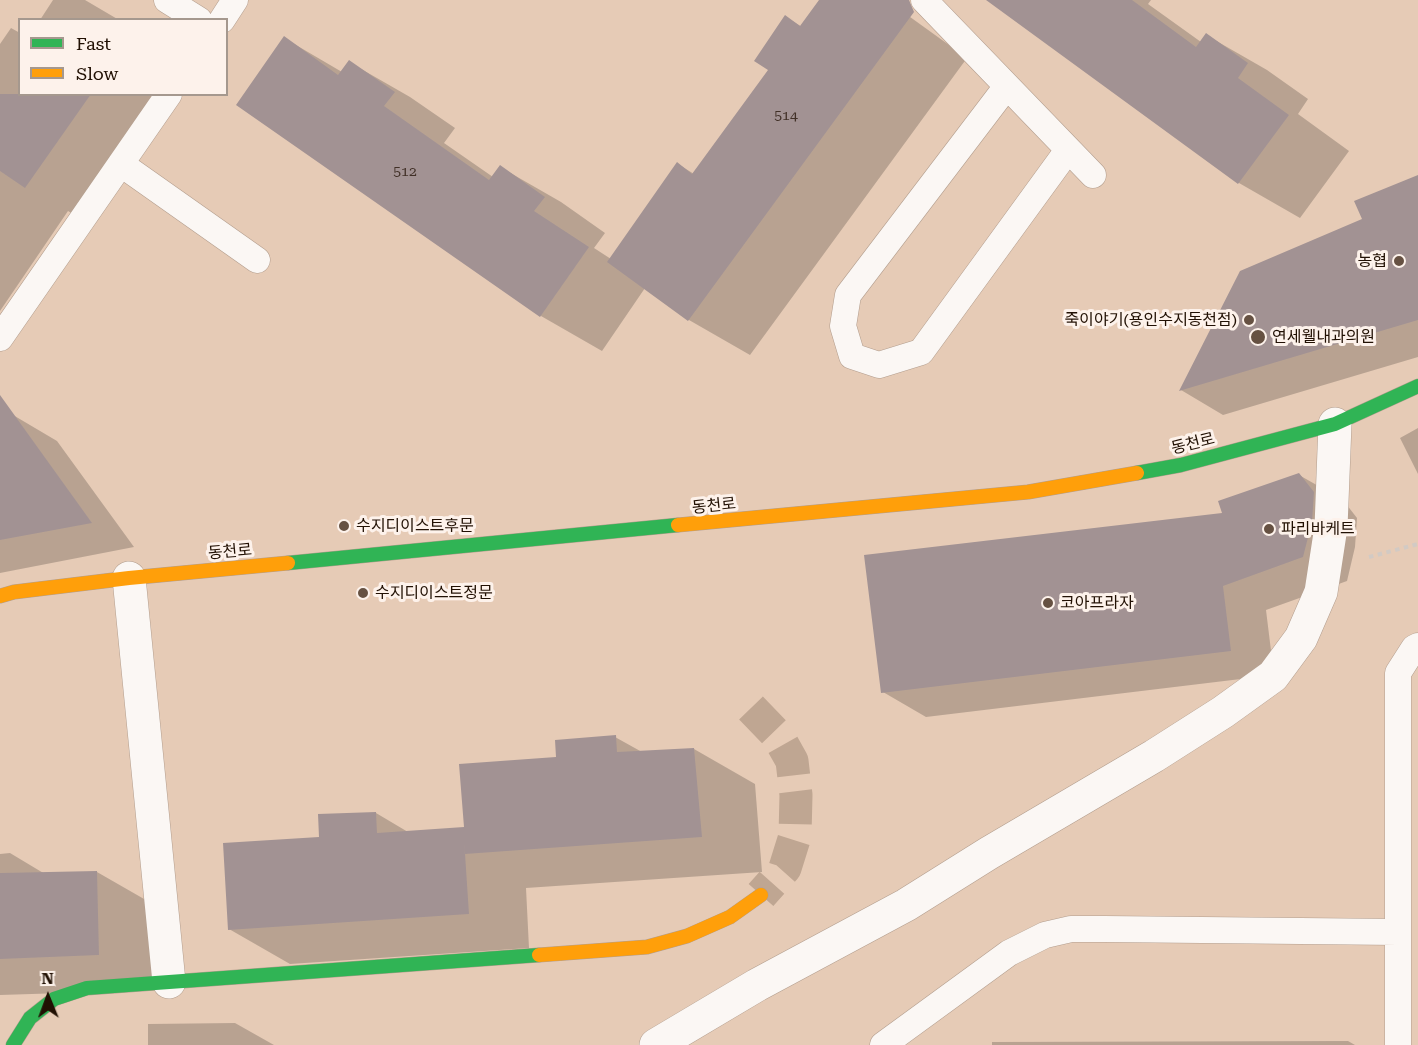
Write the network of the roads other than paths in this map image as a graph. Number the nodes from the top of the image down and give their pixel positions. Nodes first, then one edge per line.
1 (167, 0) edge
2 (235, 0) edge
3 (924, 0) edge
4 (196, 18) edge
5 (223, 18) edge
6 (1007, 86) junction
7 (168, 96) edge
8 (1068, 150) junction
9 (121, 164) junction
10 (1093, 175) dead end
11 (257, 260) dead end
12 (0, 338) edge
13 (1418, 386) edge
14 (1335, 424) junction
15 (129, 578) junction
16 (0, 596) edge
17 (1418, 646) edge
18 (1408, 855) edge
19 (761, 895) tunnel mouth
20 (1398, 932) junction
21 (169, 982) junction
22 (911, 1036) edge
23 (13, 1045) edge
24 (656, 1045) edge
25 (883, 1045) edge
26 (1398, 1045) edge

1 - 4 lane
2 - 5 lane
3 - 6 lane
6 - 8 lane
6 - 8 lane
7 - 9 lane
8 - 10 lane
9 - 11 lane
9 - 12 lane
13 - 14 street, 동천로
14 - 15 street, 동천로
14 - 24 street
15 - 16 street, 동천로
15 - 21 street
17 - 18 lane
18 - 20 lane
19 - 21 street
20 - 22 lane
20 - 26 lane
21 - 23 street
22 - 25 lane

